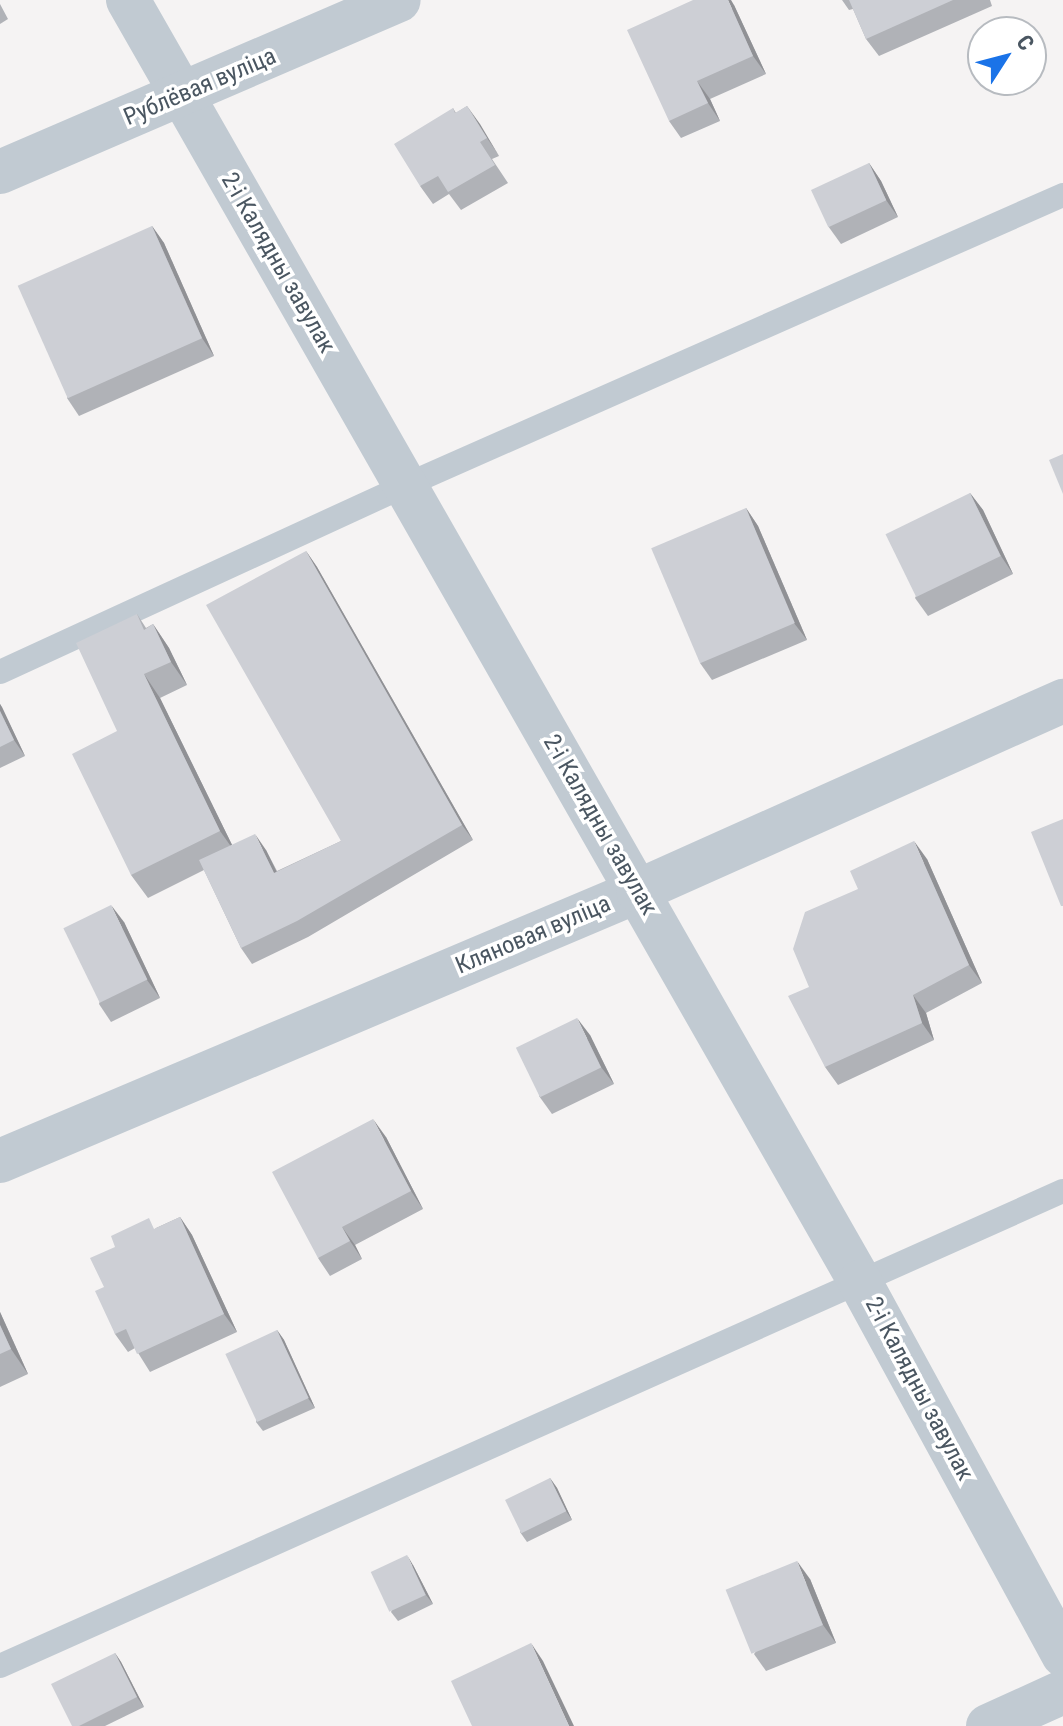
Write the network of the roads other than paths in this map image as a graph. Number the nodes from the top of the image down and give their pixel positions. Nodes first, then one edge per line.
1 (128, 0) edge
2 (399, 0) edge
3 (182, 95) junction
4 (0, 172) edge
5 (1063, 195) edge
6 (404, 486) junction
7 (0, 672) edge
8 (1063, 701) edge
9 (638, 891) junction
10 (0, 1161) edge
11 (1063, 1191) edge
12 (860, 1282) junction
13 (1063, 1655) edge
14 (0, 1666) edge
15 (1063, 1692) edge
16 (988, 1726) edge

1 - 3 street, 2-і Калядны завулак
2 - 3 street, Рублёвая вуліца
3 - 4 street, Рублёвая вуліца
3 - 6 street, 2-і Калядны завулак
5 - 6 lane
6 - 7 lane
6 - 9 street, 2-і Калядны завулак
8 - 9 street, Кляновая вуліца
9 - 10 street, Кляновая вуліца
9 - 12 street, 2-і Калядны завулак
11 - 12 lane
12 - 13 street, 2-і Калядны завулак
12 - 14 lane
15 - 16 street

